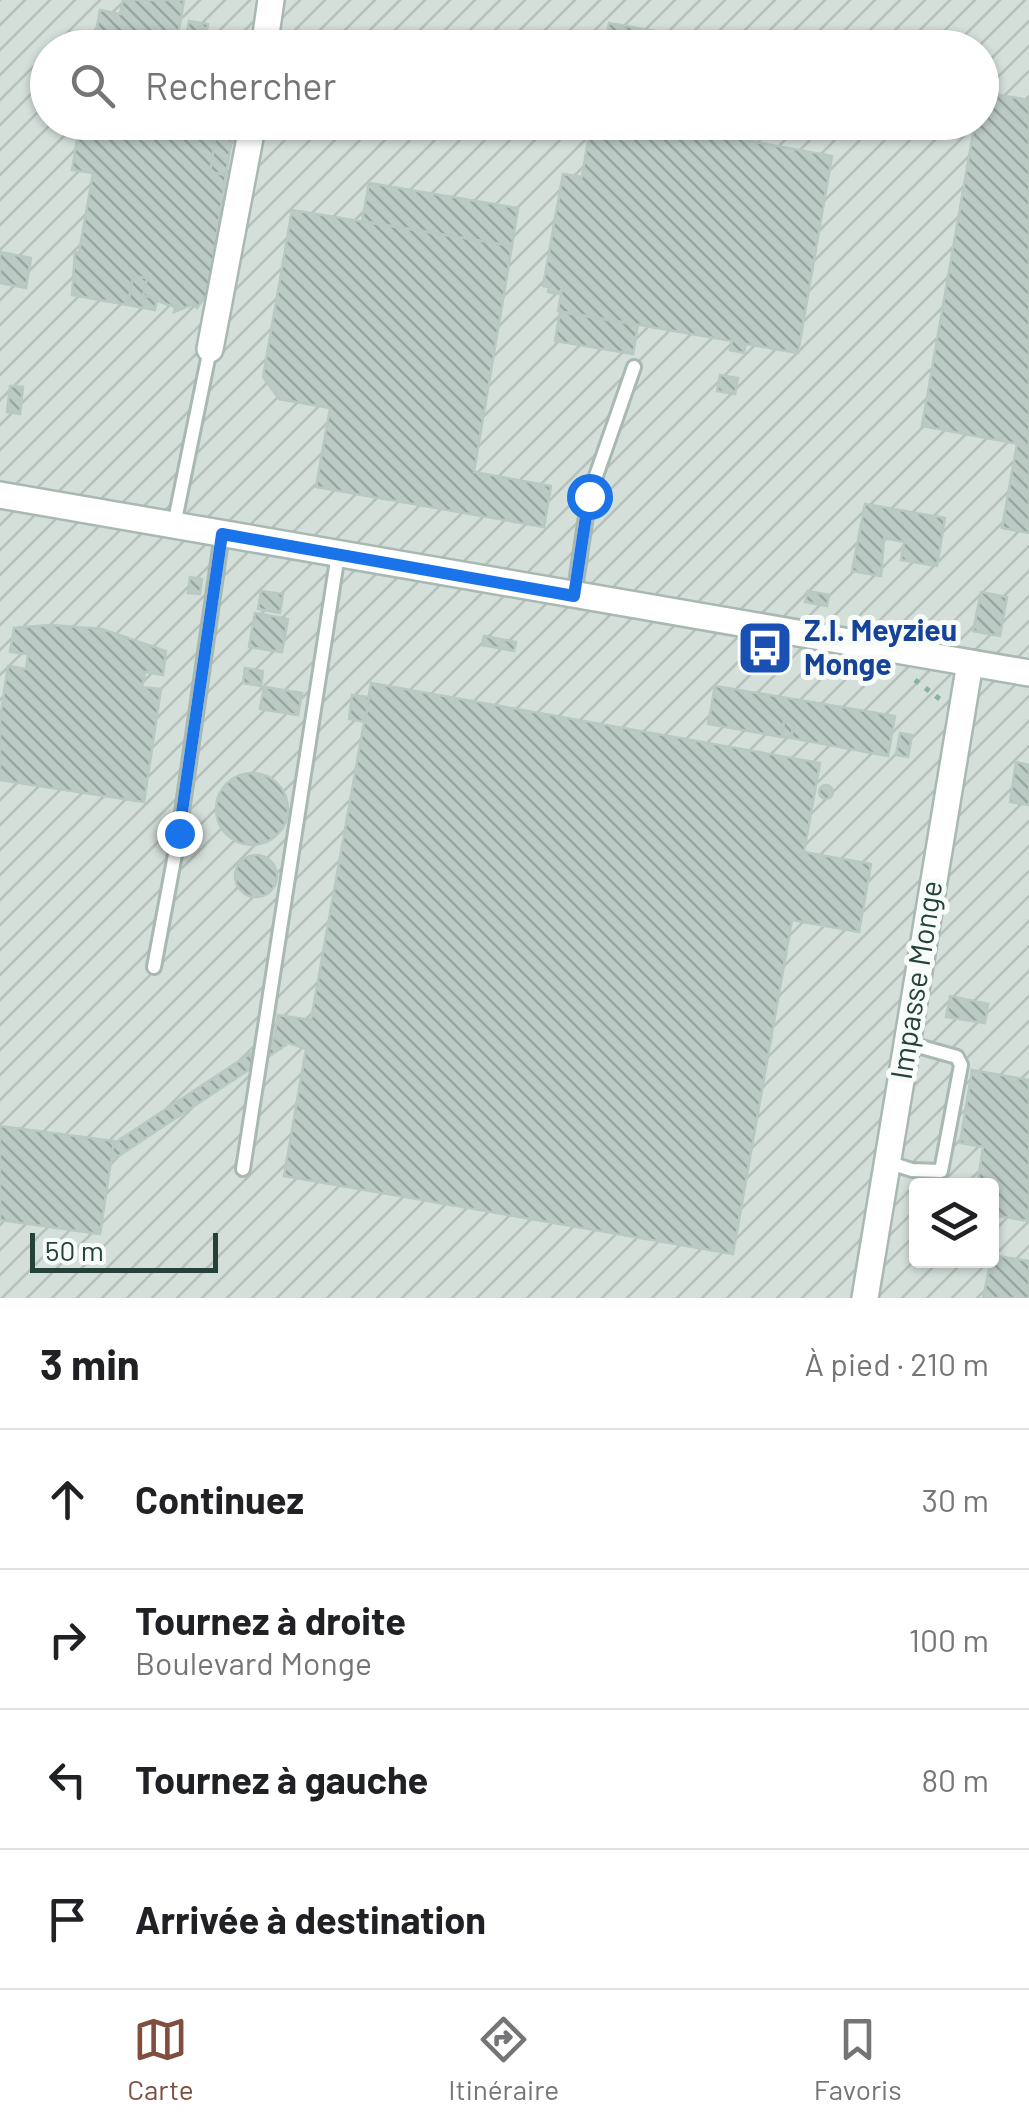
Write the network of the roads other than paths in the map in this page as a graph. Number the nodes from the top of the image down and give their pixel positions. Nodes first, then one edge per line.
1 (271, 0) edge
2 (267, 30) edge
3 (249, 140) edge
4 (210, 349) joint
5 (634, 367) dead end
6 (0, 495) edge
7 (174, 526) junction
8 (222, 534) junction
9 (338, 554) junction
10 (574, 596) junction
11 (970, 663) junction
12 (1029, 673) edge
13 (154, 968) dead end
14 (907, 1042) junction
15 (887, 1162) junction
16 (243, 1169) dead end
17 (865, 1298) edge

1 - 2 street
3 - 4 street
4 - 7 lane
5 - 10 lane
6 - 7 street
7 - 8 street
8 - 9 street
8 - 13 lane
9 - 10 street
9 - 16 lane
10 - 11 street
11 - 12 street
11 - 14 street, Impasse Monge
14 - 15 street, Impasse Monge
14 - 15 lane
15 - 17 street, Impasse Monge

